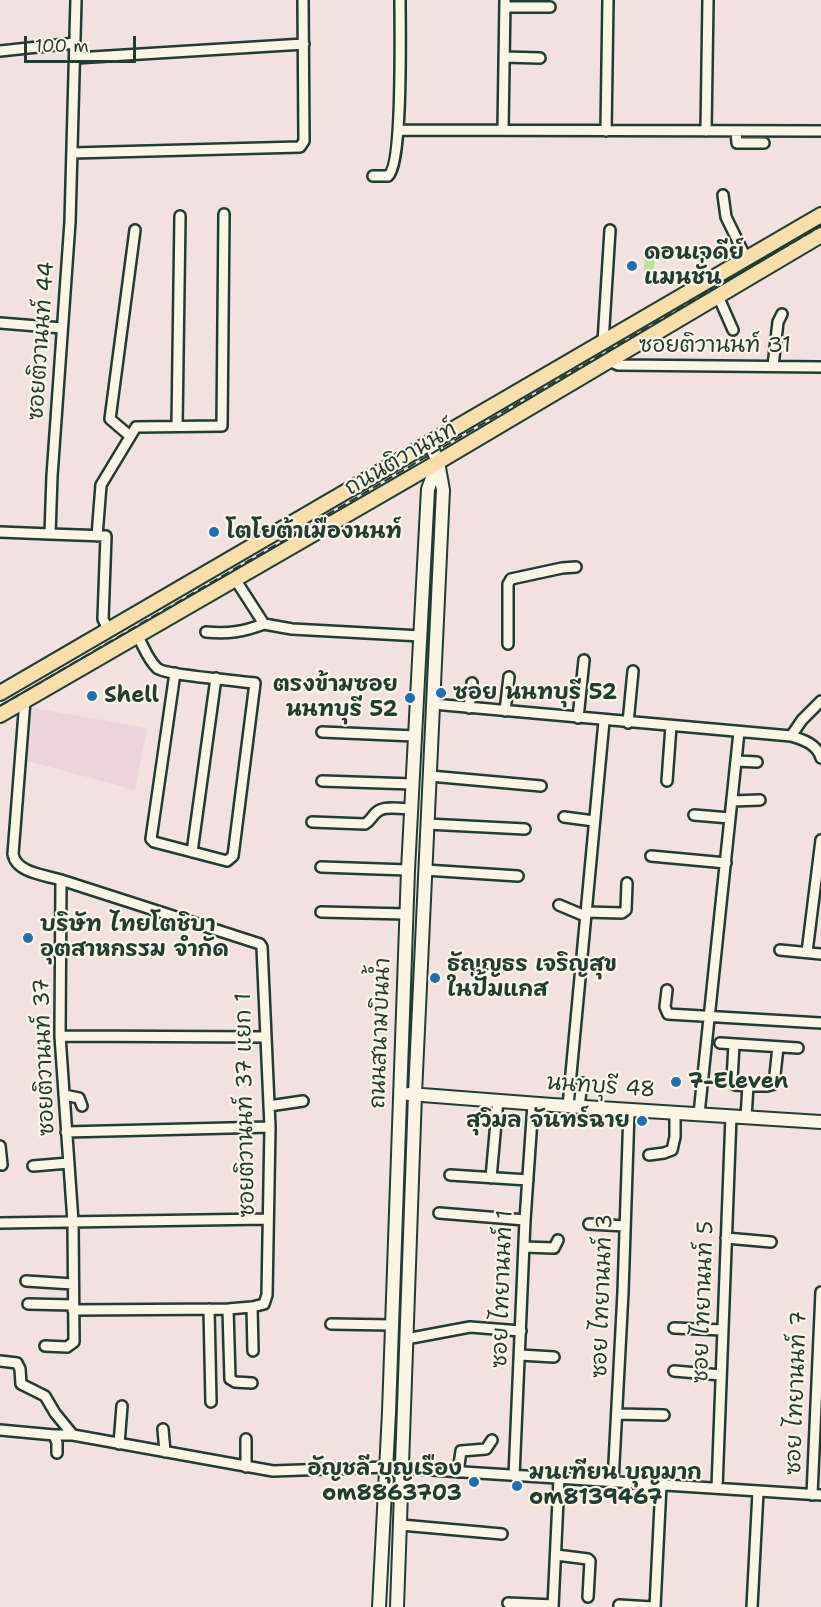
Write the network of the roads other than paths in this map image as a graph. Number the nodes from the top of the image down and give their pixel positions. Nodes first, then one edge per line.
1 (76, 0) edge
2 (303, 0) edge
3 (400, 0) edge
4 (608, 0) edge
5 (708, 0) edge
6 (505, 4) edge
7 (550, 7) dead end
8 (75, 43) junction
9 (304, 45) junction
10 (0, 51) edge
11 (504, 57) junction
12 (76, 58) junction
13 (540, 58) dead end
14 (399, 130) junction
15 (504, 130) junction
16 (606, 130) junction
17 (706, 131) junction
18 (736, 131) junction
19 (821, 131) edge
20 (764, 143) dead end
21 (73, 153) junction
22 (373, 176) dead end
23 (723, 195) dead end
24 (224, 214) dead end
25 (821, 215) edge
26 (180, 216) dead end
27 (135, 230) dead end
28 (610, 230) dead end
29 (820, 237) edge
30 (746, 258) junction
31 (718, 296) junction
32 (782, 314) dead end
33 (0, 323) edge
34 (62, 328) junction
35 (733, 330) dead end
36 (603, 342) junction
37 (609, 361) junction
38 (773, 366) junction
39 (821, 367) edge
40 (177, 426) junction
41 (130, 436) junction
42 (430, 443) junction
43 (438, 462) junction
44 (0, 532) edge
45 (50, 534) junction
46 (97, 536) junction
47 (576, 567) dead end
48 (235, 579) junction
49 (264, 624) junction
50 (108, 629) junction
51 (206, 632) dead end
52 (137, 635) junction
53 (421, 636) junction
54 (508, 644) dead end
55 (584, 660) dead end
56 (633, 671) dead end
57 (175, 673) junction
58 (509, 677) dead end
59 (216, 678) junction
60 (472, 683) dead end
61 (0, 693) edge
62 (25, 700) junction
63 (821, 701) edge
64 (433, 704) junction
65 (469, 708) junction
66 (505, 711) junction
67 (5, 712) edge
68 (578, 718) junction
69 (604, 721) junction
70 (628, 723) junction
71 (671, 726) junction
72 (322, 732) dead end
73 (739, 732) junction
74 (415, 736) junction
75 (791, 736) junction
76 (821, 758) edge
77 (736, 761) junction
78 (757, 762) dead end
79 (430, 776) junction
80 (322, 781) dead end
81 (667, 781) dead end
82 (413, 784) junction
83 (541, 786) dead end
84 (760, 800) dead end
85 (732, 801) junction
86 (412, 809) junction
87 (694, 815) dead end
88 (564, 817) dead end
89 (730, 818) junction
90 (594, 821) junction
91 (312, 822) dead end
92 (427, 824) junction
93 (525, 829) dead end
94 (821, 840) edge
95 (192, 852) junction
96 (651, 856) dead end
97 (820, 858) edge
98 (726, 863) junction
99 (321, 867) dead end
100 (408, 870) junction
101 (425, 870) junction
102 (518, 876) dead end
103 (61, 880) junction
104 (627, 883) dead end
105 (817, 904) edge
106 (559, 905) dead end
107 (321, 912) dead end
108 (406, 914) junction
109 (586, 914) junction
110 (780, 950) dead end
111 (807, 952) junction
112 (821, 954) edge
113 (667, 990) dead end
114 (711, 1016) junction
115 (821, 1023) edge
116 (60, 1036) junction
117 (266, 1037) junction
118 (720, 1043) dead end
119 (734, 1044) junction
120 (778, 1047) junction
121 (798, 1048) dead end
122 (582, 1083) dead end
123 (748, 1086) junction
124 (400, 1093) junction
125 (415, 1094) junction
126 (64, 1095) junction
127 (498, 1100) junction
128 (303, 1101) dead end
129 (532, 1104) junction
130 (82, 1106) dead end
131 (269, 1106) junction
132 (573, 1106) junction
133 (629, 1111) junction
134 (675, 1113) junction
135 (699, 1114) junction
136 (731, 1116) junction
137 (746, 1117) junction
138 (821, 1122) edge
139 (270, 1127) junction
140 (66, 1132) junction
141 (0, 1146) edge
142 (649, 1155) dead end
143 (69, 1163) junction
144 (2, 1165) dead end
145 (33, 1166) dead end
146 (450, 1174) dead end
147 (491, 1178) junction
148 (528, 1180) junction
149 (439, 1213) dead end
150 (267, 1219) junction
151 (525, 1220) junction
152 (73, 1222) junction
153 (0, 1223) edge
154 (589, 1224) dead end
155 (625, 1226) junction
156 (726, 1238) junction
157 (558, 1240) dead end
158 (771, 1242) dead end
159 (524, 1247) junction
160 (27, 1281) dead end
161 (73, 1284) junction
162 (821, 1292) edge
163 (28, 1304) dead end
164 (252, 1307) junction
165 (73, 1308) junction
166 (208, 1309) junction
167 (228, 1309) junction
168 (331, 1324) dead end
169 (391, 1325) junction
170 (674, 1328) dead end
171 (723, 1330) junction
172 (521, 1331) junction
173 (406, 1340) junction
174 (45, 1346) dead end
175 (253, 1351) dead end
176 (520, 1354) junction
177 (554, 1358) dead end
178 (0, 1361) edge
179 (674, 1371) dead end
180 (721, 1375) junction
181 (252, 1383) dead end
182 (211, 1402) dead end
183 (122, 1406) dead end
184 (617, 1414) junction
185 (664, 1415) dead end
186 (0, 1430) edge
187 (163, 1430) dead end
188 (54, 1435) junction
189 (73, 1435) junction
190 (246, 1438) dead end
191 (492, 1440) dead end
192 (119, 1444) junction
193 (165, 1452) junction
194 (57, 1453) dead end
195 (246, 1467) junction
196 (386, 1467) junction
197 (401, 1468) junction
198 (458, 1472) junction
199 (514, 1476) junction
200 (559, 1479) junction
201 (614, 1482) junction
202 (661, 1485) junction
203 (717, 1488) junction
204 (758, 1492) junction
205 (817, 1495) edge
206 (400, 1525) junction
207 (502, 1534) dead end
208 (556, 1555) junction
209 (588, 1598) dead end
210 (508, 1603) dead end
211 (620, 1605) dead end
212 (553, 1606) edge
213 (379, 1607) edge
214 (397, 1607) edge
215 (653, 1607) edge
216 (752, 1607) edge

1 - 8 street, ซอยติวานนท์ 44
2 - 9 street
3 - 14 street
4 - 16 street
5 - 17 street
6 - 7 street
6 - 11 street
8 - 10 street
8 - 12 street, ซอยติวานนท์ 44
9 - 12 street
9 - 21 street
11 - 13 street
11 - 15 street
12 - 21 street, ซอยติวานนท์ 44
14 - 15 street
14 - 22 street
15 - 16 street
16 - 17 street
17 - 18 street
18 - 19 street
18 - 20 street
21 - 34 street, ซอยติวานนท์ 44
23 - 30 street
24 - 40 street
25 - 30 main road, ถนนติวานนท์
26 - 40 street
27 - 41 street
28 - 36 street
29 - 31 main road, ถนนติวานนท์
30 - 36 main road, ถนนติวานนท์
31 - 35 street
31 - 37 main road, ถนนติวานนท์
32 - 38 street
33 - 34 street
34 - 45 street, ซอยติวานนท์ 44
36 - 42 main road, ถนนติวานนท์
37 - 38 street, ซอยติวานนท์ 31
37 - 43 main road, ถนนติวานนท์
38 - 39 street, ซอยติวานนท์ 31
40 - 41 street
41 - 46 street
42 - 43 main road, ถนนสนามบินน้ำ
42 - 50 main road, ถนนติวานนท์
43 - 48 main road, ถนนติวานนท์
43 - 53 main road, ถนนสนามบินน้ำ
43 - 64 main road, ถนนสนามบินน้ำ
44 - 45 street
45 - 46 street
46 - 50 street
47 - 54 street
48 - 49 street
48 - 52 main road, ถนนติวานนท์
49 - 51 street
49 - 53 street
50 - 61 main road, ถนนติวานนท์
52 - 57 street
52 - 62 main road, ถนนติวานนท์
53 - 74 main road, ถนนสนามบินน้ำ
55 - 68 street
56 - 70 street
57 - 59 street
57 - 95 street
58 - 66 street
59 - 95 street
59 - 95 street
60 - 65 street
61 - 67 main road
62 - 67 main road, ถนนติวานนท์
62 - 103 street
63 - 75 street
64 - 65 street
64 - 79 main road, ถนนสนามบินน้ำ
65 - 66 street
66 - 68 street
68 - 69 street
69 - 70 street
69 - 90 street
70 - 71 street
71 - 73 street
71 - 81 street
72 - 74 street
73 - 75 street
73 - 77 street
74 - 82 main road, ถนนสนามบินน้ำ
75 - 76 street
77 - 78 street
77 - 85 street
79 - 83 street
79 - 92 main road, ถนนสนามบินน้ำ
80 - 82 street
82 - 86 main road, ถนนสนามบินน้ำ
84 - 85 street
85 - 89 street
86 - 91 street
86 - 100 main road, ถนนสนามบินน้ำ
87 - 89 street
88 - 90 street
89 - 98 street
90 - 109 street
92 - 93 street
92 - 101 main road, ถนนสนามบินน้ำ
94 - 97 street
96 - 98 street
97 - 105 street
98 - 114 street
99 - 100 street
100 - 108 main road, ถนนสนามบินน้ำ
101 - 102 street
101 - 125 main road, ถนนสนามบินน้ำ
103 - 116 street, ซอยติวานนท์ 37
103 - 117 street, ซอยติวานนท์ 37 แยก 1
104 - 109 street
105 - 111 street
106 - 109 street
107 - 108 street
108 - 124 main road, ถนนสนามบินน้ำ
109 - 132 street
110 - 111 street
111 - 112 street
113 - 114 street
114 - 115 street
114 - 135 street
116 - 117 street
116 - 126 street, ซอยติวานนท์ 37
117 - 131 street, ซอยติวานนท์ 37 แยก 1
118 - 119 street
119 - 120 street
119 - 123 street
120 - 121 street
120 - 123 street
122 - 132 street
123 - 137 street
124 - 125 main road, นนทบุรี 48
124 - 169 main road, ถนนสนามบินน้ำ
125 - 127 main road, นนทบุรี 48
125 - 173 main road, ถนนสนามบินน้ำ
126 - 130 street
126 - 140 street, ซอยติวานนท์ 37
127 - 129 main road, นนทบุรี 48
127 - 147 street
128 - 131 street
129 - 132 main road, นนทบุรี 48
129 - 148 street, ซอย ไทยานนท์ 1
131 - 139 street, ซอยติวานนท์ 37 แยก 1
132 - 133 main road, นนทบุรี 48
133 - 134 main road, นนทบุรี 48
133 - 155 street, ซอย ไทยานนท์ 3
134 - 135 main road, นนทบุรี 48
134 - 142 street
135 - 136 main road, นนทบุรี 48
136 - 137 main road, นนทบุรี 48
136 - 156 street, ซอย ไทยานนท์ 5
137 - 138 main road, นนทบุรี 48
139 - 140 street
139 - 150 street, ซอยติวานนท์ 37 แยก 1
140 - 143 street, ซอยติวานนท์ 37
141 - 144 street
143 - 145 street
143 - 152 street, ซอยติวานนท์ 37
146 - 147 street
147 - 148 street
148 - 151 street, ซอย ไทยานนท์ 1
149 - 151 street
150 - 152 street
150 - 164 street, ซอยติวานนท์ 37 แยก 1
151 - 159 street, ซอย ไทยานนท์ 1
152 - 153 street
152 - 161 street, ซอยติวานนท์ 37
154 - 155 street
155 - 184 street, ซอย ไทยานนท์ 3
156 - 158 street
156 - 171 street, ซอย ไทยานนท์ 5
157 - 159 street
159 - 172 street, ซอย ไทยานนท์ 1
160 - 161 street
161 - 165 street, ซอยติวานนท์ 37
162 - 205 street, ซอย ไทยานนท์ 7
163 - 165 street
164 - 167 street
164 - 175 street
165 - 166 street
165 - 174 street, ซอยติวานนท์ 37
166 - 167 street
166 - 182 street
167 - 181 street
168 - 169 street
169 - 196 main road, ถนนสนามบินน้ำ
170 - 171 street
171 - 180 street, ซอย ไทยานนท์ 5
172 - 173 street
172 - 176 street, ซอย ไทยานนท์ 1
173 - 197 main road, ถนนสนามบินน้ำ
176 - 177 street
176 - 199 street, ซอย ไทยานนท์ 1
178 - 189 street
179 - 180 street
180 - 203 street, ซอย ไทยานนท์ 5
183 - 192 street
184 - 185 street
184 - 201 street, ซอย ไทยานนท์ 3
186 - 188 street
187 - 193 street
188 - 189 street
188 - 194 street
189 - 192 street
190 - 195 street
191 - 198 street
192 - 193 street
193 - 195 street
195 - 196 street
196 - 197 main road
196 - 213 main road, ถนนสนามบินน้ำ
197 - 198 street
197 - 206 main road, ถนนสนามบินน้ำ
198 - 199 street
199 - 200 street
200 - 201 street
200 - 208 street
201 - 202 street
202 - 203 street
202 - 215 street
203 - 204 street
204 - 205 street
204 - 216 street
206 - 207 street
206 - 214 main road, ถนนสนามบินน้ำ
208 - 209 street
208 - 212 street
210 - 212 street
211 - 215 street

